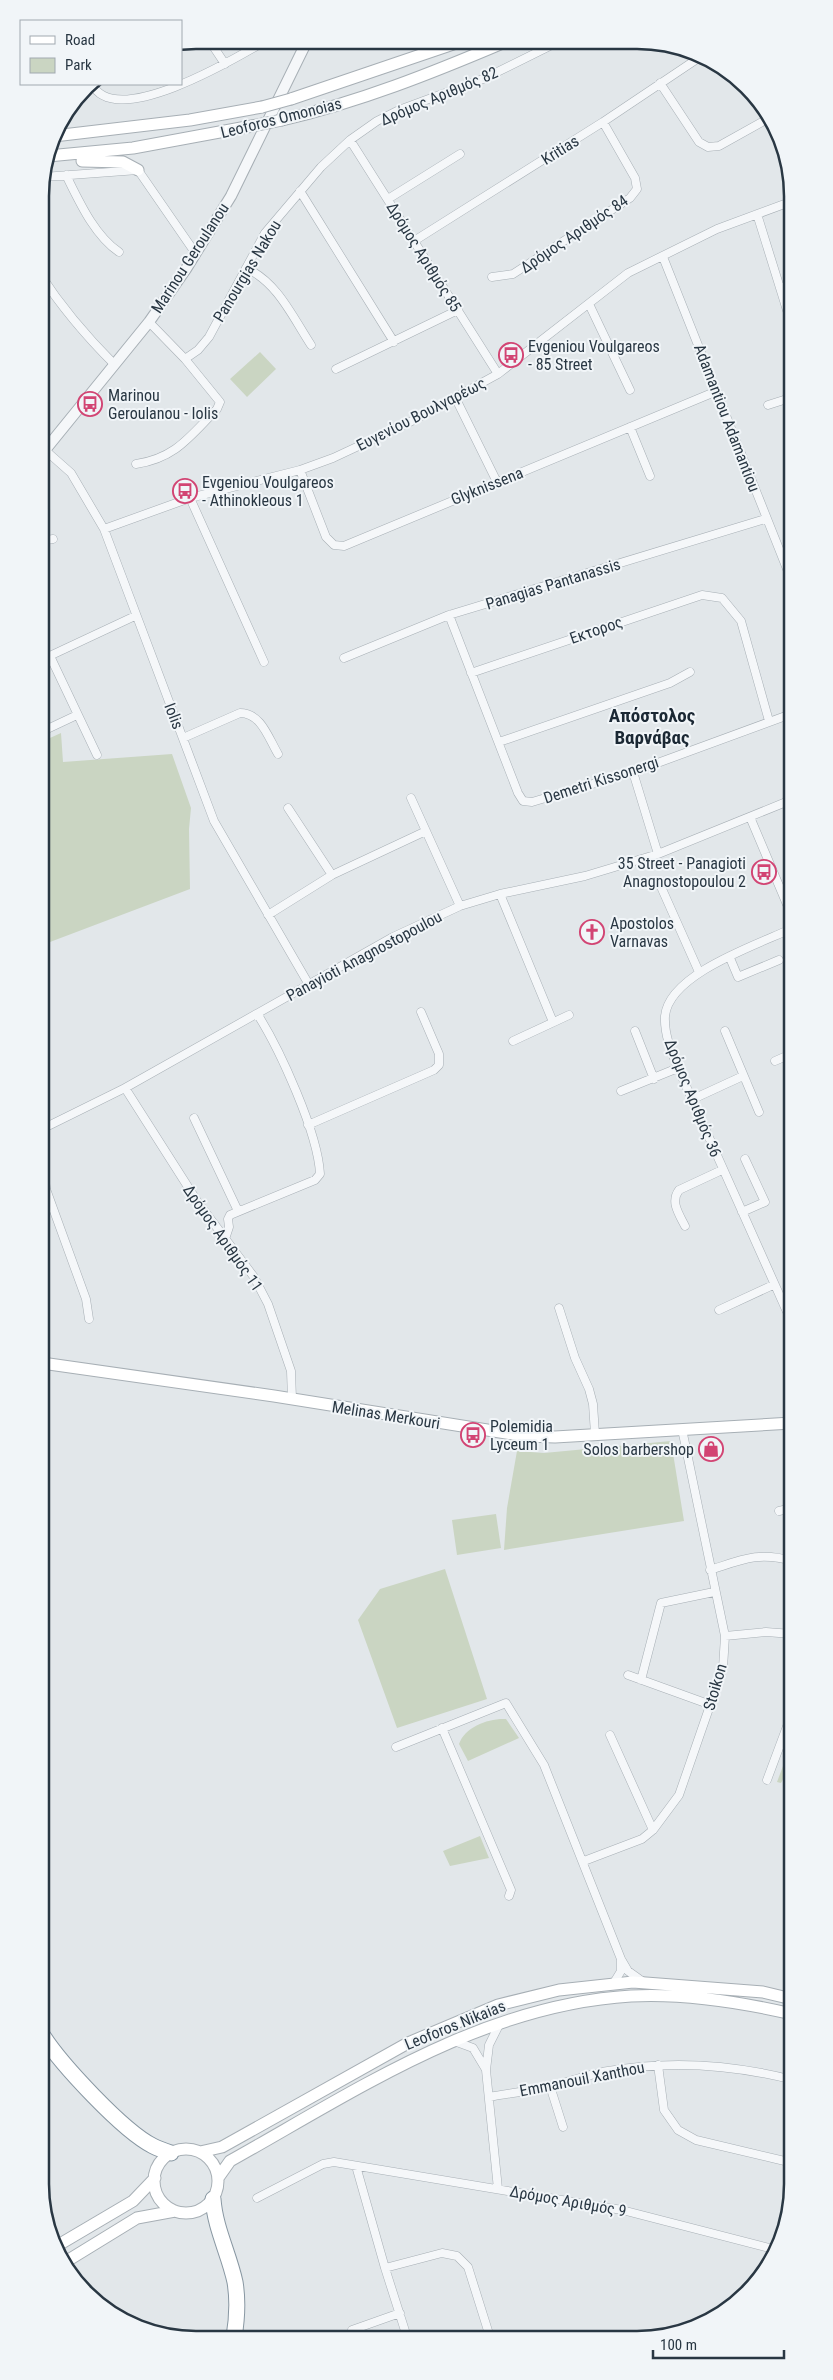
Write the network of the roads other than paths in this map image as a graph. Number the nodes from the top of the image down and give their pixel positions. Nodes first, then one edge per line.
1 (215, 49) edge
2 (251, 49) edge
3 (303, 49) edge
4 (438, 49) edge
5 (488, 49) edge
6 (544, 49) edge
7 (694, 61) edge
8 (225, 64) junction
9 (660, 83) junction
10 (182, 84) edge
11 (179, 85) edge
12 (95, 89) edge
13 (764, 121) edge
14 (603, 122) junction
15 (62, 135) edge
16 (350, 140) junction
17 (460, 154) dead end
18 (55, 155) edge
19 (54, 157) edge
20 (138, 170) junction
21 (66, 175) junction
22 (50, 176) edge
23 (300, 190) junction
24 (388, 199) junction
25 (784, 204) edge
26 (756, 214) junction
27 (414, 241) junction
28 (119, 252) dead end
29 (196, 254) junction
30 (663, 257) junction
31 (246, 268) junction
32 (492, 277) dead end
33 (784, 287) edge
34 (49, 288) edge
35 (780, 288) junction
36 (784, 301) edge
37 (589, 304) junction
38 (458, 310) junction
39 (149, 322) junction
40 (394, 342) junction
41 (311, 345) dead end
42 (185, 359) junction
43 (114, 364) junction
44 (336, 369) dead end
45 (498, 374) junction
46 (630, 390) dead end
47 (717, 391) junction
48 (454, 398) junction
49 (784, 400) edge
50 (768, 405) dead end
51 (630, 427) junction
52 (49, 445) edge
53 (49, 456) edge
54 (136, 464) dead end
55 (300, 470) junction
56 (650, 476) dead end
57 (497, 482) junction
58 (190, 498) junction
59 (765, 518) junction
60 (104, 529) junction
61 (53, 539) dead end
62 (49, 540) edge
63 (784, 564) edge
64 (449, 615) junction
65 (135, 616) junction
66 (50, 656) joint
67 (344, 658) dead end
68 (264, 662) dead end
69 (690, 672) dead end
70 (471, 673) junction
71 (77, 715) junction
72 (784, 717) edge
73 (769, 722) junction
74 (49, 728) edge
75 (183, 738) junction
76 (498, 742) junction
77 (278, 754) dead end
78 (97, 755) dead end
79 (633, 772) junction
80 (411, 798) dead end
81 (784, 803) edge
82 (288, 808) dead end
83 (750, 817) junction
84 (426, 831) junction
85 (658, 854) junction
86 (332, 875) junction
87 (662, 889) dead end
88 (500, 894) junction
89 (784, 897) edge
90 (460, 906) junction
91 (268, 915) junction
92 (784, 932) edge
93 (730, 958) junction
94 (779, 960) dead end
95 (699, 972) junction
96 (308, 983) junction
97 (422, 1012) dead end
98 (258, 1014) junction
99 (568, 1015) dead end
100 (553, 1022) junction
101 (635, 1031) dead end
102 (724, 1031) dead end
103 (513, 1041) dead end
104 (784, 1057) edge
105 (775, 1061) dead end
106 (678, 1068) junction
107 (743, 1076) junction
108 (654, 1079) junction
109 (125, 1088) junction
110 (621, 1091) dead end
111 (693, 1099) junction
112 (759, 1112) dead end
113 (194, 1118) dead end
114 (308, 1125) junction
115 (49, 1126) edge
116 (745, 1158) dead end
117 (722, 1170) junction
118 (49, 1197) edge
119 (238, 1211) junction
120 (742, 1212) junction
121 (685, 1226) dead end
122 (225, 1239) junction
123 (773, 1285) junction
124 (784, 1307) edge
125 (560, 1308) dead end
126 (719, 1310) dead end
127 (89, 1319) dead end
128 (49, 1364) edge
129 (292, 1399) junction
130 (784, 1423) edge
131 (682, 1429) junction
132 (595, 1434) junction
133 (784, 1510) edge
134 (779, 1511) dead end
135 (784, 1558) edge
136 (710, 1570) junction
137 (714, 1592) junction
138 (784, 1633) edge
139 (724, 1636) junction
140 (628, 1675) dead end
141 (641, 1680) junction
142 (711, 1705) junction
143 (442, 1728) junction
144 (610, 1735) dead end
145 (784, 1735) edge
146 (782, 1740) joint
147 (396, 1747) dead end
148 (767, 1780) dead end
149 (653, 1830) junction
150 (584, 1861) junction
151 (509, 1896) dead end
152 (621, 1959) junction
153 (645, 1982) junction
154 (613, 1984) junction
155 (784, 1997) edge
156 (784, 2013) edge
157 (505, 2020) junction
158 (452, 2041) junction
159 (49, 2045) edge
160 (658, 2065) junction
161 (486, 2070) junction
162 (784, 2078) edge
163 (550, 2086) junction
164 (489, 2097) junction
165 (563, 2127) dead end
166 (200, 2152) junction
167 (171, 2153) junction
168 (784, 2161) edge
169 (356, 2166) junction
170 (155, 2178) junction
171 (218, 2178) junction
172 (498, 2189) junction
173 (257, 2198) dead end
174 (213, 2199) junction
175 (175, 2211) junction
176 (62, 2243) edge
177 (769, 2248) edge
178 (70, 2259) edge
179 (385, 2268) junction
180 (400, 2313) junction
181 (352, 2330) dead end
182 (235, 2331) edge
183 (405, 2331) edge
184 (488, 2331) edge

1 - 8 street
2 - 8 street
3 - 29 street, Marinou Geroulanou
4 - 15 main road, Leoforos Omonoias, bridge
5 - 18 main road, Leoforos Omonoias, bridge
6 - 16 street, Δρόμος Αριθμός 82
7 - 9 street, Kritias
8 - 10 street
9 - 13 street
9 - 14 street, Kritias
11 - 12 street
14 - 27 street, Kritias
14 - 32 street, Δρόμος Αριθμός 84
16 - 23 street, Panourgias Nakou
16 - 24 street, Δρόμος Αριθμός 85
17 - 24 street
19 - 20 main road
20 - 21 street
20 - 29 street
21 - 22 street
21 - 28 street
23 - 31 street, Panourgias Nakou
23 - 40 street
24 - 27 street, Δρόμος Αριθμός 85
25 - 26 street, Ευγενίου Βουλγαρέως
26 - 30 street, Ευγενίου Βουλγαρέως
26 - 35 street
27 - 38 street, Δρόμος Αριθμός 85
29 - 39 street, Marinou Geroulanou
30 - 37 street, Ευγενίου Βουλγαρέως
30 - 47 street, Adamantiou Adamantiou
31 - 41 street
31 - 42 street, Panourgias Nakou
33 - 35 street
34 - 43 street
35 - 36 street
37 - 45 street, Ευγενίου Βουλγαρέως
37 - 46 street
38 - 40 street
38 - 45 street, Δρόμος Αριθμός 85
39 - 42 street
39 - 43 street, Marinou Geroulanou
40 - 44 street
42 - 54 street
43 - 52 street, Marinou Geroulanou
45 - 48 street, Ευγενίου Βουλγαρέως
47 - 51 street, Glyknissena
47 - 59 street, Adamantiou Adamantiou
48 - 55 street, Ευγενίου Βουλγαρέως
48 - 57 street
49 - 50 street
51 - 56 street
51 - 57 street, Glyknissena
53 - 60 street, Iolis
55 - 57 street, Glyknissena
55 - 58 street, Ευγενίου Βουλγαρέως
58 - 60 street, Ευγενίου Βουλγαρέως
58 - 68 street
59 - 63 street, Adamantiou Adamantiou
59 - 64 street, Panagias Pantanassis
60 - 65 street, Iolis
61 - 62 street
64 - 67 street, Panagias Pantanassis
64 - 70 street
65 - 66 street
65 - 75 street, Iolis
66 - 71 street
69 - 76 street
70 - 73 street, Εκτορος
70 - 76 street
71 - 74 street
71 - 78 street
72 - 73 street, Demetri Kissonergi
73 - 79 street, Demetri Kissonergi
75 - 77 street
75 - 91 street, Iolis
76 - 79 street, Demetri Kissonergi
79 - 85 street
80 - 84 street
81 - 83 street, Panayioti Anagnostopoulou
82 - 86 street
83 - 85 street, Panayioti Anagnostopoulou
83 - 89 street
84 - 86 street
84 - 90 street
85 - 88 street, Panayioti Anagnostopoulou
86 - 91 street
87 - 95 street
88 - 90 street, Panayioti Anagnostopoulou
88 - 100 street
90 - 96 street, Panayioti Anagnostopoulou
91 - 96 street, Iolis
92 - 93 street, Δρόμος Αριθμός 36
93 - 94 street
93 - 95 street, Δρόμος Αριθμός 36
95 - 106 street, Δρόμος Αριθμός 36
96 - 98 street, Panayioti Anagnostopoulou
97 - 114 street
98 - 109 street, Panayioti Anagnostopoulou
98 - 114 street
99 - 100 street
100 - 103 street
101 - 108 street
102 - 107 street
104 - 105 street
106 - 108 street
106 - 111 street, Δρόμος Αριθμός 36
107 - 111 street
107 - 112 street
108 - 110 street
109 - 115 street, Panayioti Anagnostopoulou
109 - 122 street, Δρόμος Αριθμός 11
111 - 117 street, Δρόμος Αριθμός 36
113 - 119 street
114 - 119 street
116 - 120 street
117 - 120 street, Δρόμος Αριθμός 36
117 - 121 street
118 - 127 street
119 - 122 street
120 - 123 street, Δρόμος Αριθμός 36
122 - 129 street, Δρόμος Αριθμός 11
123 - 124 street, Δρόμος Αριθμός 36
123 - 126 street
125 - 132 street
128 - 129 main road, Melinas Merkouri
129 - 132 main road, Melinas Merkouri
130 - 131 main road, Melinas Merkouri
131 - 132 main road, Melinas Merkouri
131 - 136 street, Stoikon
133 - 134 street
135 - 136 street
136 - 137 street, Stoikon
137 - 139 street, Stoikon
137 - 141 street
138 - 139 street
139 - 142 street, Stoikon
140 - 141 street
141 - 142 street
142 - 149 street, Stoikon
143 - 147 street
143 - 150 street
143 - 151 street
144 - 149 street
145 - 146 street
146 - 148 street
149 - 150 street, Stoikon
150 - 152 street
152 - 153 street
152 - 154 street
153 - 154 main road, Leoforos Nikaias
153 - 155 main road, Leoforos Nikaias
154 - 166 main road, Leoforos Nikaias
156 - 157 main road, Leoforos Nikaias
157 - 158 main road, Leoforos Nikaias
157 - 161 street
158 - 161 street
158 - 171 main road, Leoforos Nikaias
159 - 167 highway
160 - 162 street, Emmanouil Xanthou
160 - 163 street, Emmanouil Xanthou
160 - 168 street
161 - 164 street
163 - 164 street, Emmanouil Xanthou
163 - 165 street
164 - 172 street
166 - 167 main road
166 - 171 main road
167 - 170 main road
169 - 172 street, Δρόμος Αριθμός 9
169 - 173 street, Δρόμος Αριθμός 9
169 - 179 street
170 - 175 main road
170 - 176 main road
171 - 174 main road
172 - 177 street, Δρόμος Αριθμός 9
174 - 175 main road
174 - 182 highway
175 - 178 main road
179 - 180 street
179 - 184 street
180 - 181 street
180 - 183 street

